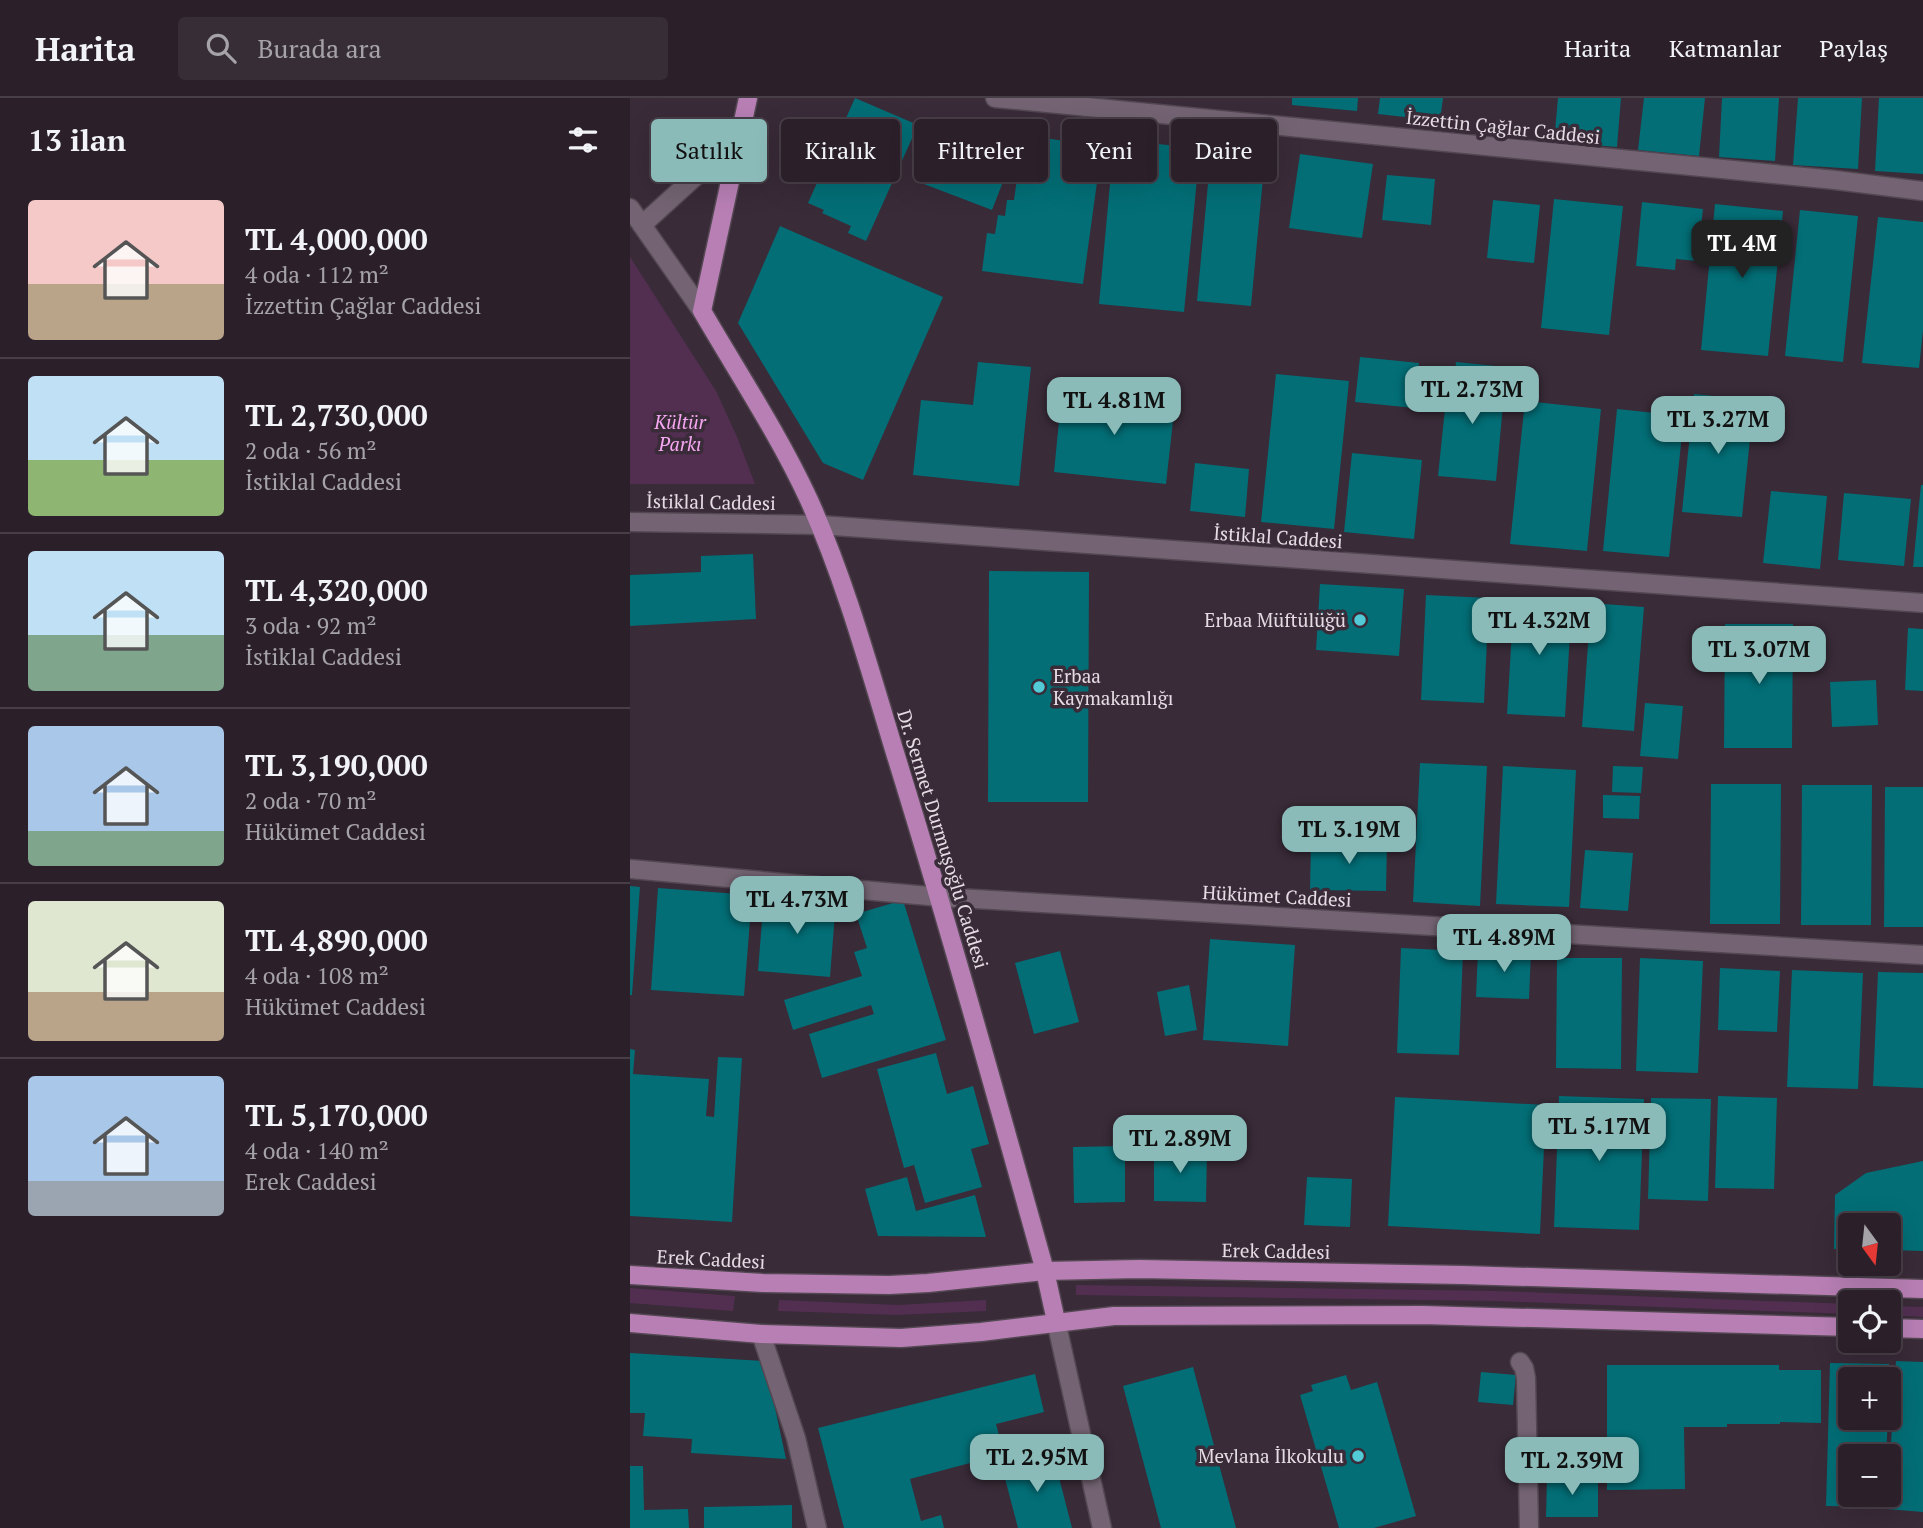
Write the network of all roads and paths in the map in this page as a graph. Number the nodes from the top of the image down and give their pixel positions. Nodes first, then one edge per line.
1 (748, 98) edge
2 (995, 98) edge
3 (744, 119) edge
4 (689, 182) edge
5 (731, 182) edge
6 (1923, 191) edge
7 (630, 208) edge
8 (642, 225) junction
9 (702, 311) junction
10 (630, 522) edge
11 (820, 525) junction
12 (1923, 603) edge
13 (630, 869) edge
14 (940, 897) junction
15 (1923, 956) edge
16 (1045, 1271) junction
17 (630, 1275) edge
18 (1923, 1289) edge
19 (1056, 1321) junction
20 (630, 1323) edge
21 (1838, 1327) edge
22 (1901, 1328) edge
23 (1923, 1329) edge
24 (761, 1334) junction
25 (1520, 1362) dead end
26 (817, 1528) edge
27 (1102, 1528) edge
28 (1529, 1528) edge

1 - 3 main road
2 - 6 street, İzzettin Çağlar Caddesi
4 - 8 street
5 - 9 main road
7 - 8 street, Dr. Sermet Durmuşoğlu Caddesi
8 - 9 street, Dr. Sermet Durmuşoğlu Caddesi
9 - 11 main road, Dr. Sermet Durmuşoğlu Caddesi
10 - 11 street, İstiklal Caddesi
11 - 12 street, İstiklal Caddesi
11 - 14 main road, Dr. Sermet Durmuşoğlu Caddesi
13 - 14 street, Hükümet Caddesi
14 - 15 street, Hükümet Caddesi
14 - 16 main road, Dr. Sermet Durmuşoğlu Caddesi
16 - 17 main road, Erek Caddesi
16 - 18 main road, Erek Caddesi
16 - 19 main road, Dr. Sermet Durmuşoğlu Caddesi
19 - 21 main road
19 - 24 main road
19 - 27 street, Dr. Sermet Durmuşoğlu Caddesi
20 - 24 main road
22 - 23 main road
24 - 26 street
25 - 28 street

